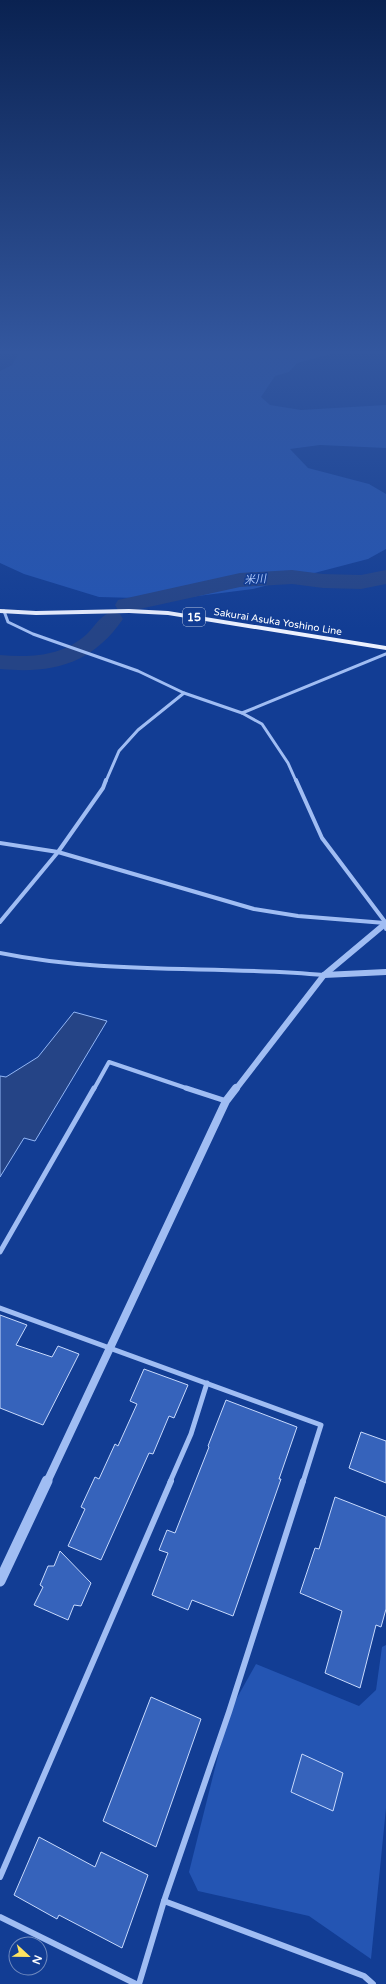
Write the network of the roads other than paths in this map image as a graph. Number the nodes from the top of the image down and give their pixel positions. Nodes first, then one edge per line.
1 (2, 611) edge
2 (386, 648) edge
3 (386, 654) edge
4 (184, 693) junction
5 (242, 713) junction
6 (0, 843) edge
7 (58, 852) junction
8 (0, 922) edge
9 (386, 923) edge
10 (386, 929) edge
11 (0, 953) edge
12 (386, 972) edge
13 (324, 974) junction
14 (226, 1101) junction
15 (0, 1252) edge
16 (0, 1308) edge
17 (108, 1349) junction
18 (207, 1383) junction
19 (0, 1581) edge
20 (0, 1877) edge
21 (164, 1901) junction
22 (0, 1917) edge
23 (138, 1984) edge
24 (373, 1984) edge

1 - 2 main road, Sakurai Asuka Yoshino Line / 15
1 - 4 street
3 - 5 street
4 - 5 street
4 - 7 street
5 - 9 street
6 - 7 street
7 - 8 street
7 - 9 street
9 - 10 street
9 - 13 street
11 - 13 street
12 - 13 street
13 - 14 street
14 - 15 street
14 - 17 street
16 - 17 street
17 - 18 street
17 - 19 street
18 - 20 street
18 - 21 street
21 - 23 street
21 - 24 street
22 - 23 street

